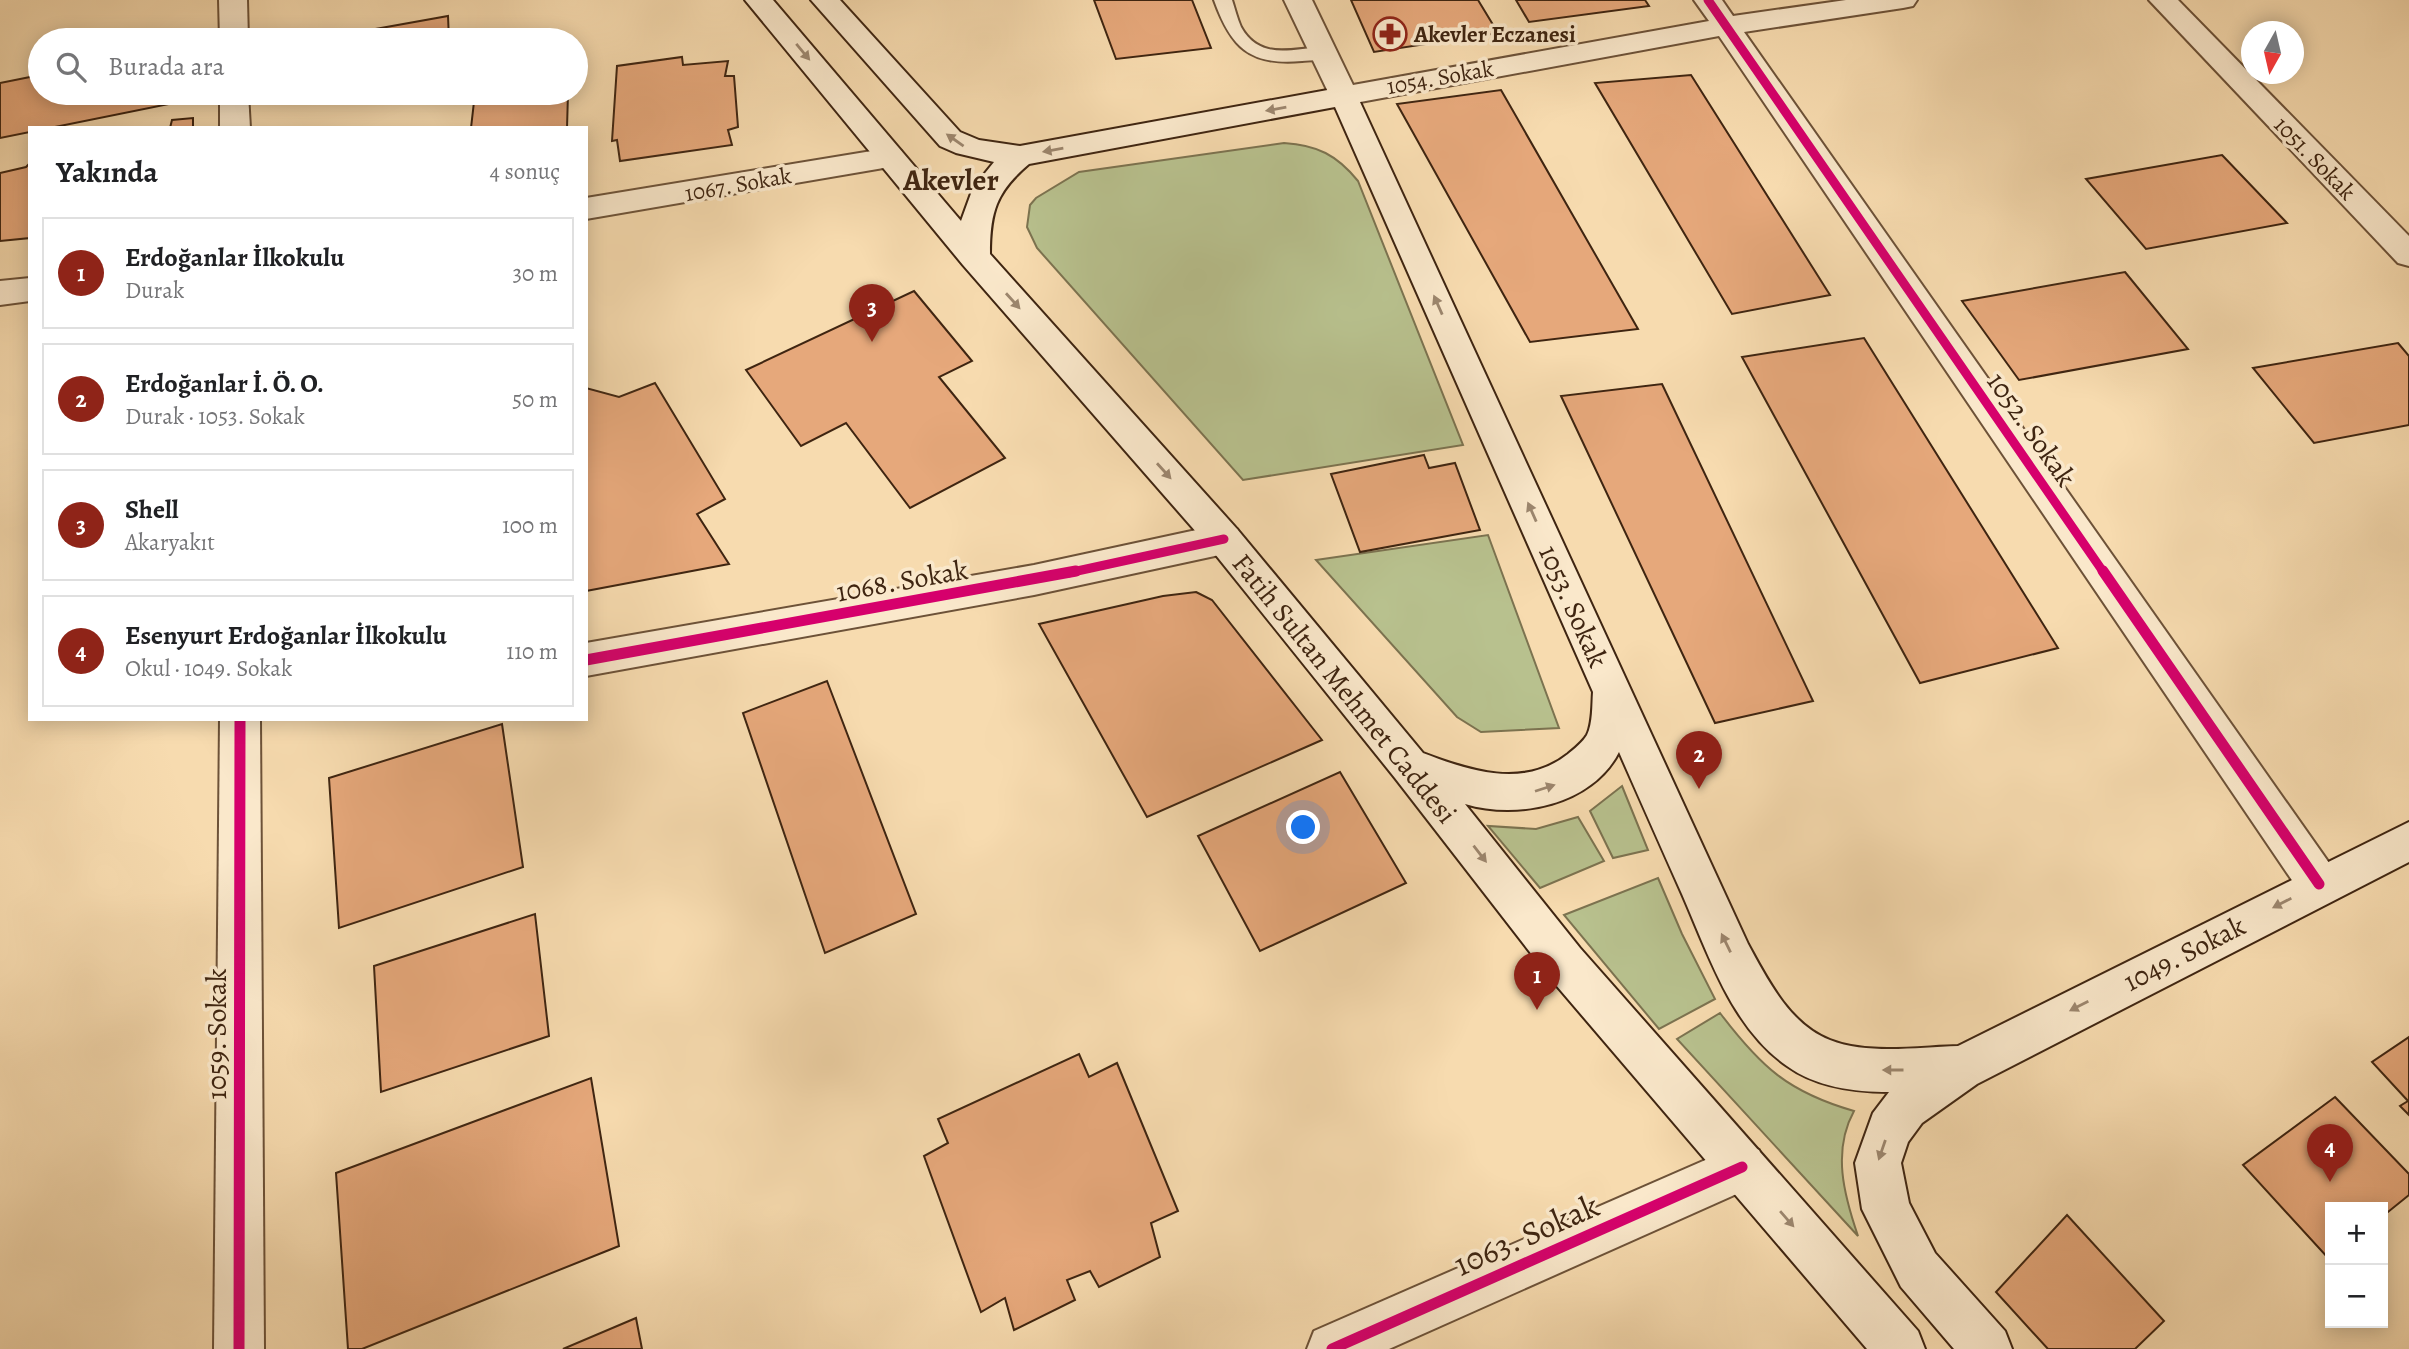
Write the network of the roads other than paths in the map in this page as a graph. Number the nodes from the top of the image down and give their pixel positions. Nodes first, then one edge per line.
1 (233, 0) edge
2 (759, 0) edge
3 (825, 0) edge
4 (1223, 0) edge
5 (1298, 0) edge
6 (1903, 0) edge
7 (2163, 0) edge
8 (1717, 13) edge
9 (234, 28) edge
10 (1323, 53) junction
11 (1343, 96) junction
12 (234, 105) edge
13 (235, 126) edge
14 (1020, 156) junction
15 (890, 158) junction
16 (588, 209) edge
17 (2409, 255) edge
18 (974, 257) junction
19 (28, 289) edge
20 (0, 293) edge
21 (1224, 539) junction
22 (588, 660) edge
23 (1612, 690) junction
24 (242, 721) edge
25 (1409, 765) junction
26 (2409, 841) edge
27 (2319, 884) junction
28 (1961, 1068) junction
29 (1742, 1167) junction
30 (239, 1349) edge
31 (1332, 1349) edge
32 (1899, 1349) edge
33 (1987, 1349) edge

1 - 9 main road
2 -> 15 main road, Fatih Sultan Mehmet Caddesi
14 -> 3 main road
4 - 10 lane
5 - 10 main road, 1053. Sokak
6 - 8 main road, 1054. Sokak
7 - 17 main road, 1051. Sokak
8 - 11 main road, 1054. Sokak
8 - 27 main road, 1052. Sokak
10 - 11 main road, 1053. Sokak
11 -> 14 main road, 1054. Sokak
23 -> 11 main road, 1053. Sokak
12 - 13 main road
14 - 18 main road
15 - 16 main road, 1067. Sokak
15 - 18 main road, Fatih Sultan Mehmet Caddesi
18 -> 21 main road, Fatih Sultan Mehmet Caddesi
19 - 20 main road
21 - 22 main road, 1068. Sokak
21 - 25 main road, Fatih Sultan Mehmet Caddesi
25 -> 23 main road
28 -> 23 main road, 1053. Sokak
24 - 30 main road, 1059. Sokak
25 -> 29 main road, Fatih Sultan Mehmet Caddesi
26 - 27 main road, 1049. Sokak
27 -> 28 main road, 1049. Sokak
28 -> 33 main road, 1049. Sokak
29 - 31 main road, 1063. Sokak
29 -> 32 main road, Fatih Sultan Mehmet Caddesi

